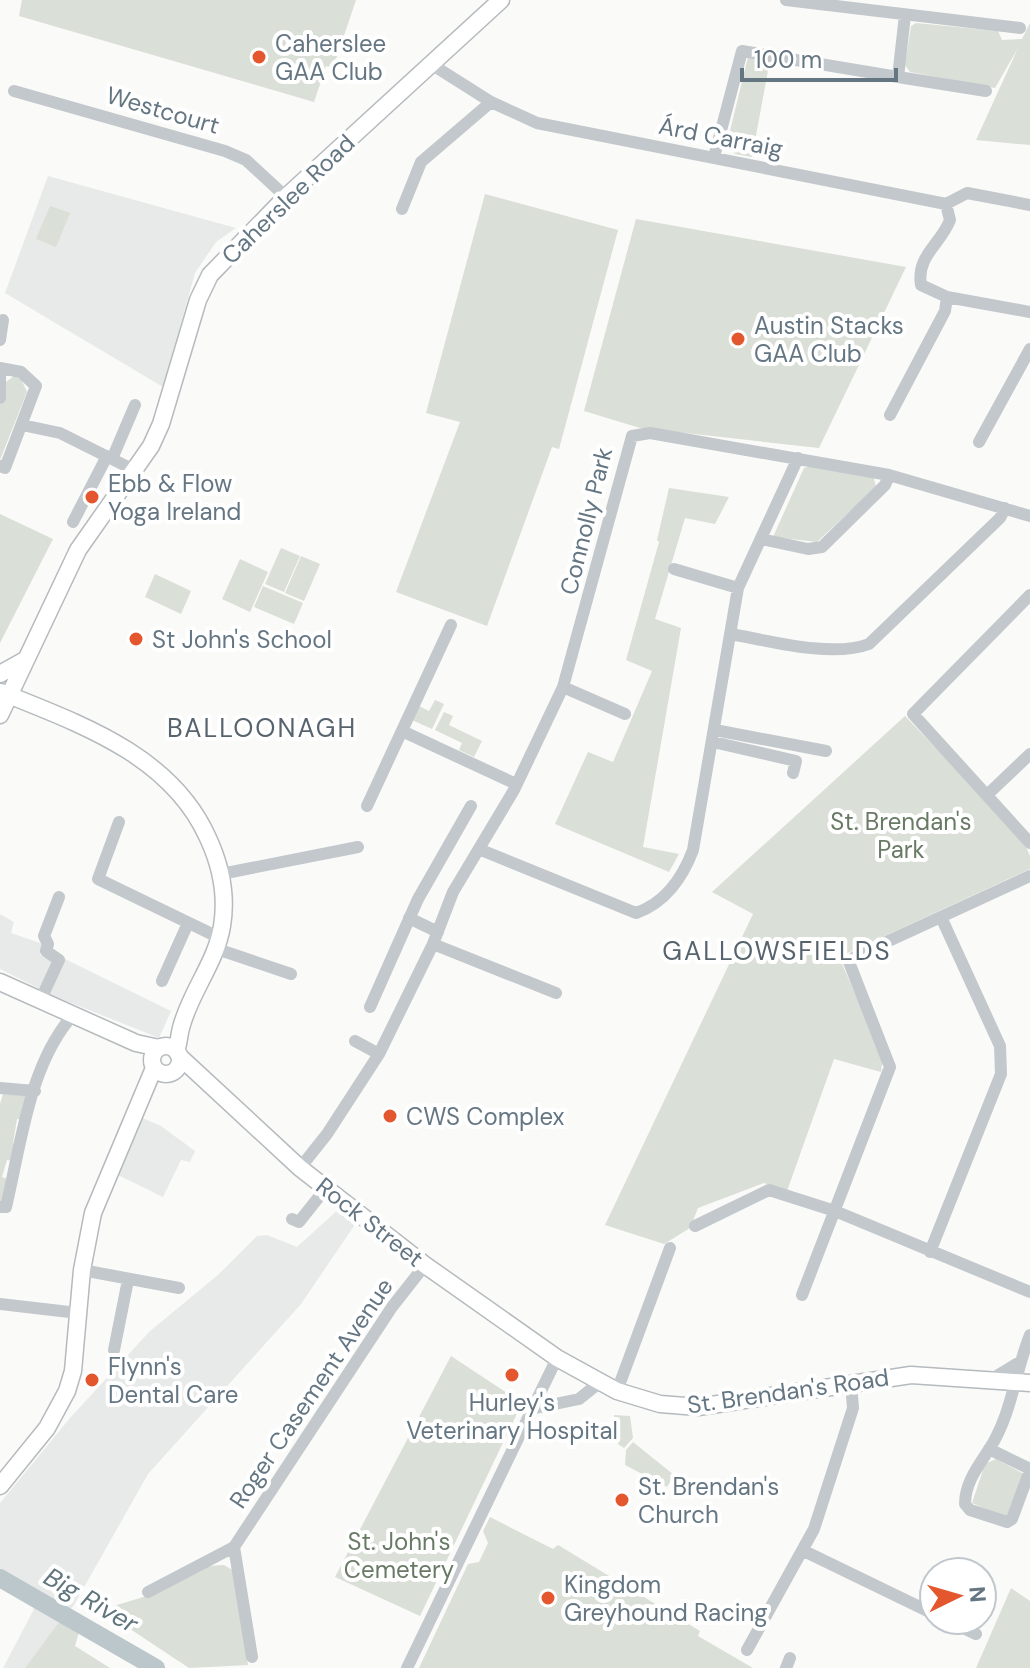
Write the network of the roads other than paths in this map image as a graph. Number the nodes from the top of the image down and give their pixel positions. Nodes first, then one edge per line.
1 (501, 0) edge
2 (786, 0) edge
3 (905, 15) junction
4 (1020, 28) dead end
5 (431, 64) junction
6 (898, 77) junction
7 (14, 91) dead end
8 (986, 91) dead end
9 (491, 102) junction
10 (714, 157) junction
11 (286, 197) junction
12 (946, 204) junction
13 (1030, 205) edge
14 (402, 209) dead end
15 (947, 297) junction
16 (1030, 312) edge
17 (3, 320) dead end
18 (0, 340) edge
19 (1030, 349) edge
20 (0, 370) edge
21 (0, 398) edge
22 (135, 405) dead end
23 (890, 415) dead end
24 (22, 425) junction
25 (979, 442) dead end
26 (109, 458) junction
27 (798, 458) junction
28 (0, 466) edge
29 (134, 470) junction
30 (889, 475) junction
31 (1005, 508) junction
32 (1030, 516) edge
33 (73, 522) dead end
34 (761, 539) junction
35 (674, 569) dead end
36 (738, 588) junction
37 (1030, 595) edge
38 (451, 625) dead end
39 (731, 634) junction
40 (26, 659) junction
41 (0, 674) edge
42 (563, 687) junction
43 (5, 694) edge
44 (625, 714) dead end
45 (0, 715) edge
46 (402, 731) junction
47 (714, 736) junction
48 (826, 751) dead end
49 (1030, 754) edge
50 (793, 773) dead end
51 (516, 784) junction
52 (987, 795) junction
53 (367, 806) dead end
54 (471, 806) dead end
55 (119, 822) dead end
56 (1030, 843) edge
57 (358, 847) dead end
58 (481, 850) junction
59 (221, 874) junction
60 (1030, 876) edge
61 (59, 897) dead end
62 (941, 917) junction
63 (409, 918) junction
64 (188, 923) junction
65 (435, 938) junction
66 (218, 944) junction
67 (291, 974) dead end
68 (162, 981) dead end
69 (0, 982) edge
70 (556, 993) dead end
71 (41, 999) junction
72 (370, 1007) dead end
73 (74, 1014) junction
74 (355, 1041) dead end
75 (379, 1054) junction
76 (166, 1059) junction
77 (0, 1088) edge
78 (35, 1091) junction
79 (300, 1168) junction
80 (326, 1188) junction
81 (0, 1207) edge
82 (835, 1211) junction
83 (292, 1219) dead end
84 (695, 1226) dead end
85 (670, 1248) dead end
86 (930, 1252) junction
87 (425, 1265) junction
88 (82, 1270) junction
89 (128, 1280) junction
90 (179, 1288) dead end
91 (1030, 1292) edge
92 (802, 1295) dead end
93 (0, 1304) edge
94 (78, 1313) junction
95 (1030, 1335) edge
96 (114, 1350) dead end
97 (557, 1358) junction
98 (1020, 1362) junction
99 (992, 1379) junction
100 (1024, 1382) edge
101 (599, 1383) junction
102 (851, 1383) junction
103 (617, 1391) junction
104 (531, 1409) junction
105 (989, 1449) junction
106 (1030, 1470) edge
107 (0, 1486) edge
108 (234, 1547) junction
109 (804, 1551) junction
110 (148, 1592) dead end
111 (918, 1606) edge
112 (747, 1650) dead end
113 (252, 1657) dead end
114 (407, 1668) edge

1 - 5 main road, Caherslee Road
2 - 3 street
3 - 4 street
3 - 6 street
5 - 9 street, Árd Carraig
5 - 11 main road, Caherslee Road
6 - 8 street
6 - 10 street
7 - 11 street, Westcourt
9 - 10 street, Árd Carraig
9 - 14 street
10 - 12 street, Árd Carraig
11 - 29 main road, Caherslee Road
12 - 13 street
12 - 15 street
15 - 16 street
15 - 23 street
17 - 18 street
19 - 25 street
20 - 21 street
20 - 24 street
22 - 26 street
24 - 26 street
24 - 28 street
26 - 29 street
26 - 33 street
27 - 30 street
27 - 34 street
27 - 42 street, Connolly Park
29 - 40 main road, Caherslee Road
30 - 31 street
30 - 34 street
31 - 32 street
31 - 39 street
34 - 36 street
35 - 36 street
36 - 39 street
37 - 52 street
38 - 46 street
39 - 47 street
40 - 41 main road
40 - 43 main road, Caherslee Road
42 - 44 street
42 - 51 street, Connolly Park
43 - 45 main road, Caherslee Road
43 - 59 main road
46 - 51 street
46 - 53 street
47 - 48 street
47 - 50 street
47 - 58 street
49 - 52 street
51 - 58 street, Connolly Park
52 - 56 street
54 - 63 street
55 - 64 street
57 - 59 street
58 - 65 street, Connolly Park
59 - 66 main road
60 - 62 street
61 - 71 street
62 - 82 street
62 - 86 street
63 - 65 street
63 - 72 street
64 - 66 street
64 - 68 street
65 - 70 street
65 - 75 street, Connolly Park
66 - 67 street
66 - 76 main road
69 - 71 main road
71 - 73 main road
73 - 76 main road
73 - 78 street
74 - 75 street
75 - 79 street, Connolly Park
76 - 79 main road, Rock Street
76 - 88 main road
77 - 78 street
78 - 81 street
79 - 80 main road, Rock Street
80 - 83 street
80 - 87 main road, Rock Street
82 - 84 street
82 - 86 street
82 - 92 street
85 - 103 street
86 - 91 street
87 - 97 main road, Rock Street
87 - 108 street, Roger Casement Avenue
88 - 89 street
88 - 94 main road
89 - 90 street
89 - 96 street
93 - 94 street
94 - 107 main road
95 - 98 street
97 - 101 main road, St. Brendan's Road
97 - 104 street
98 - 99 street
98 - 100 street
99 - 100 main road, St. Brendan's Road
99 - 102 main road, St. Brendan's Road
100 - 105 street
101 - 103 main road, St. Brendan's Road
101 - 104 street
102 - 103 main road, St. Brendan's Road
102 - 109 street
104 - 114 street
105 - 106 street
105 - 106 street
108 - 110 street, Roger Casement Avenue
108 - 113 street
109 - 111 street
109 - 112 street

